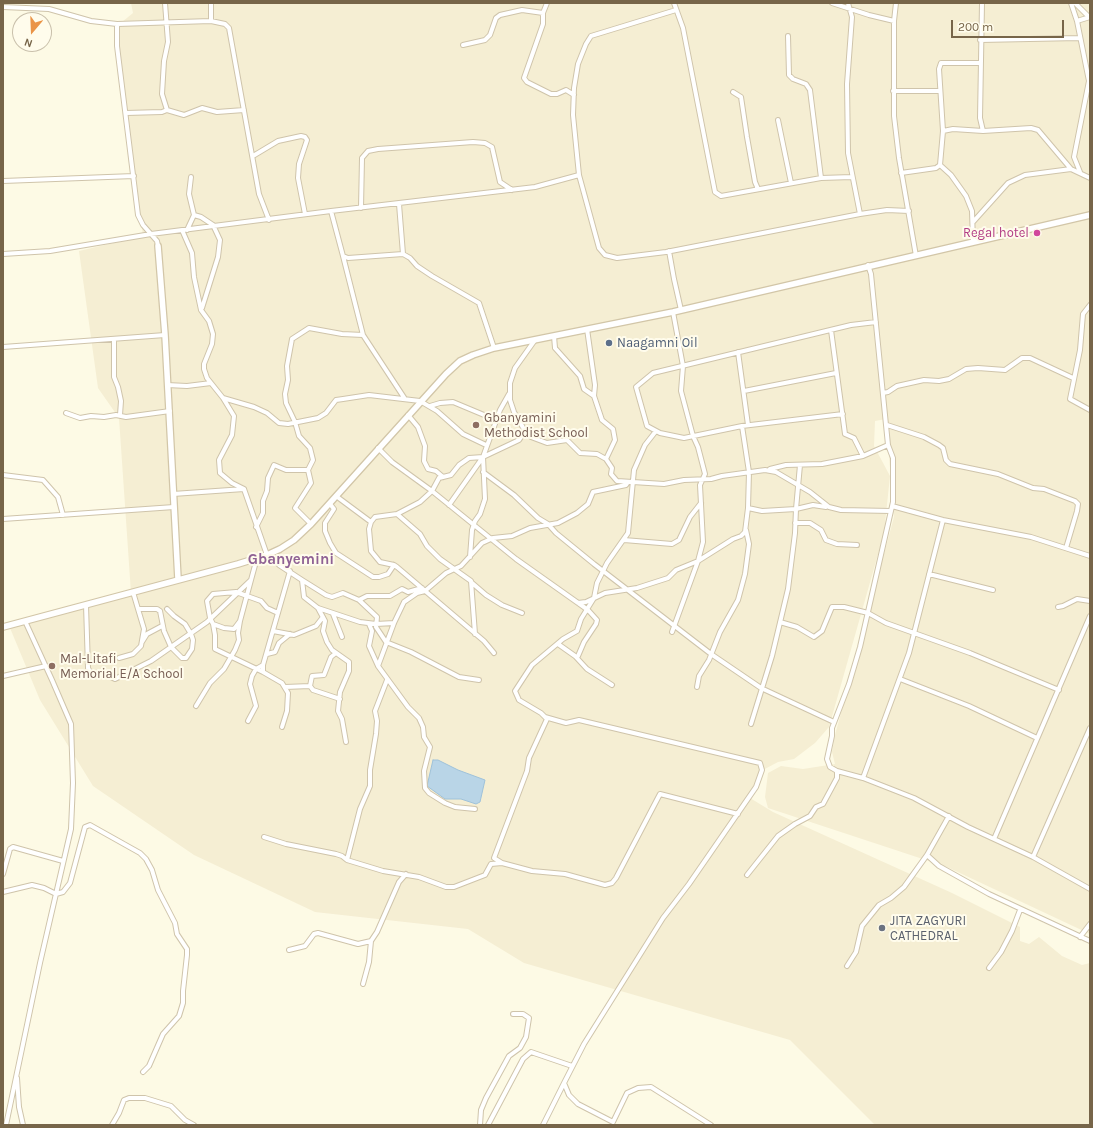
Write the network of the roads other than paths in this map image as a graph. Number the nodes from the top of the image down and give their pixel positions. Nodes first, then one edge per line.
1 (28, 3) edge
2 (166, 3) edge
3 (211, 3) edge
4 (547, 3) edge
5 (674, 3) edge
6 (832, 3) edge
7 (848, 3) edge
8 (896, 3) edge
9 (982, 3) edge
10 (1071, 3) edge
11 (1075, 3) edge
12 (3, 7) edge
13 (31, 8) junction
14 (850, 9) junction
15 (676, 10) junction
16 (543, 13) junction
17 (1089, 17) edge
18 (211, 21) junction
19 (894, 21) junction
20 (1077, 21) junction
21 (166, 22) junction
22 (117, 24) junction
23 (788, 36) dead end
24 (1080, 38) junction
25 (980, 40) junction
26 (463, 45) dead end
27 (981, 63) junction
28 (893, 91) junction
29 (940, 91) junction
30 (733, 92) dead end
31 (574, 95) junction
32 (168, 110) junction
33 (244, 110) junction
34 (126, 113) junction
35 (778, 120) dead end
36 (943, 131) junction
37 (983, 131) junction
38 (253, 156) junction
39 (940, 165) junction
40 (1071, 169) junction
41 (1080, 172) junction
42 (901, 174) junction
43 (580, 175) junction
44 (134, 176) junction
45 (191, 177) dead end
46 (852, 177) junction
47 (821, 178) junction
48 (1090, 178) edge
49 (3, 181) edge
50 (791, 183) junction
51 (512, 190) junction
52 (758, 190) junction
53 (399, 204) junction
54 (361, 208) junction
55 (331, 211) junction
56 (909, 211) junction
57 (305, 214) junction
58 (860, 214) junction
59 (194, 215) junction
60 (1090, 215) edge
61 (269, 220) junction
62 (973, 222) junction
63 (213, 225) junction
64 (185, 230) junction
65 (151, 234) junction
66 (973, 242) junction
67 (158, 246) joint
68 (670, 251) junction
69 (3, 254) edge
70 (403, 254) junction
71 (343, 256) junction
72 (916, 256) junction
73 (868, 265) junction
74 (1090, 305) edge
75 (202, 310) junction
76 (681, 310) junction
77 (673, 312) junction
78 (876, 322) junction
79 (587, 329) junction
80 (831, 330) junction
81 (165, 335) junction
82 (363, 335) junction
83 (554, 336) junction
84 (114, 339) junction
85 (535, 340) junction
86 (3, 347) edge
87 (494, 348) junction
88 (738, 352) junction
89 (683, 366) junction
90 (836, 373) junction
91 (1073, 378) junction
92 (211, 383) junction
93 (167, 385) junction
94 (744, 391) junction
95 (883, 393) junction
96 (510, 394) junction
97 (594, 396) junction
98 (223, 398) junction
99 (405, 399) junction
100 (420, 401) junction
101 (430, 406) junction
102 (1090, 410) edge
103 (170, 411) junction
104 (66, 413) dead end
105 (843, 414) junction
106 (120, 415) junction
107 (408, 415) junction
108 (496, 420) junction
109 (295, 422) junction
110 (748, 425) junction
111 (886, 425) junction
112 (742, 426) junction
113 (525, 431) junction
114 (656, 431) junction
115 (693, 436) junction
116 (486, 445) junction
117 (888, 445) junction
118 (378, 448) junction
119 (863, 456) junction
120 (483, 457) junction
121 (606, 458) junction
122 (800, 465) junction
123 (308, 470) junction
124 (765, 470) junction
125 (483, 472) junction
126 (749, 472) junction
127 (3, 475) edge
128 (443, 477) junction
129 (702, 480) junction
130 (628, 482) junction
131 (634, 483) junction
132 (798, 486) junction
133 (244, 489) junction
134 (432, 491) junction
135 (173, 494) junction
136 (336, 496) junction
137 (701, 502) junction
138 (330, 504) junction
139 (449, 505) junction
140 (174, 507) junction
141 (829, 507) junction
142 (748, 508) junction
143 (796, 509) junction
144 (891, 509) junction
145 (397, 514) junction
146 (64, 515) junction
147 (3, 519) edge
148 (943, 520) junction
149 (371, 522) junction
150 (796, 523) junction
151 (311, 524) junction
152 (548, 524) junction
153 (474, 525) junction
154 (256, 527) junction
155 (746, 528) junction
156 (493, 538) junction
157 (624, 540) junction
158 (857, 545) dead end
159 (1066, 548) junction
160 (268, 554) junction
161 (1090, 556) edge
162 (470, 557) junction
163 (257, 558) junction
164 (698, 561) junction
165 (394, 565) junction
166 (455, 569) junction
167 (290, 571) junction
168 (603, 571) junction
169 (929, 574) junction
170 (178, 579) junction
171 (251, 580) junction
172 (302, 580) junction
173 (471, 582) junction
174 (423, 589) junction
175 (627, 589) junction
176 (993, 590) dead end
177 (134, 592) junction
178 (236, 592) junction
179 (247, 595) junction
180 (594, 598) junction
181 (359, 600) junction
182 (1090, 601) edge
183 (578, 603) junction
184 (86, 605) junction
185 (1058, 607) dead end
186 (318, 608) junction
187 (138, 609) junction
188 (167, 609) dead end
189 (588, 610) junction
190 (278, 613) junction
191 (868, 613) junction
192 (333, 614) junction
193 (522, 614) dead end
194 (1090, 616) edge
195 (323, 617) junction
196 (208, 620) junction
197 (25, 621) junction
198 (240, 621) junction
199 (780, 622) junction
200 (394, 623) junction
201 (214, 624) junction
202 (369, 624) junction
203 (376, 624) junction
204 (162, 626) junction
205 (674, 626) junction
206 (3, 627) edge
207 (273, 631) junction
208 (672, 632) dead end
209 (914, 633) junction
210 (190, 634) junction
211 (290, 634) junction
212 (475, 634) junction
213 (342, 637) dead end
214 (142, 642) junction
215 (386, 642) junction
216 (558, 644) junction
217 (171, 647) junction
218 (336, 653) junction
219 (494, 653) dead end
220 (266, 654) junction
221 (712, 654) junction
222 (578, 656) dead end
223 (231, 657) junction
224 (119, 658) dead end
225 (263, 665) junction
226 (46, 666) junction
227 (378, 666) junction
228 (256, 669) junction
229 (263, 672) junction
230 (3, 676) edge
231 (900, 679) junction
232 (387, 680) junction
233 (479, 680) dead end
234 (612, 685) dead end
235 (310, 686) junction
236 (285, 687) junction
237 (697, 687) dead end
238 (761, 688) junction
239 (1059, 690) junction
240 (340, 699) junction
241 (196, 706) dead end
242 (546, 717) junction
243 (248, 721) dead end
244 (834, 722) junction
245 (751, 724) dead end
246 (282, 727) dead end
247 (1090, 728) edge
248 (1037, 738) junction
249 (346, 742) dead end
250 (837, 771) junction
251 (863, 778) junction
252 (475, 809) dead end
253 (738, 814) junction
254 (949, 816) junction
255 (264, 837) dead end
256 (994, 839) junction
257 (927, 855) junction
258 (1033, 857) junction
259 (494, 858) junction
260 (347, 860) junction
261 (63, 861) junction
262 (502, 863) junction
263 (491, 864) junction
264 (3, 874) edge
265 (406, 874) junction
266 (747, 874) dead end
267 (1090, 889) edge
268 (3, 892) edge
269 (56, 894) junction
270 (1020, 910) junction
271 (1090, 924) edge
272 (1080, 937) junction
273 (371, 941) junction
274 (1090, 941) edge
275 (289, 950) dead end
276 (848, 966) dead end
277 (989, 968) dead end
278 (363, 984) dead end
279 (513, 1014) dead end
280 (572, 1066) junction
281 (143, 1072) dead end
282 (17, 1078) junction
283 (564, 1084) junction
284 (6, 1125) edge
285 (24, 1125) edge
286 (112, 1125) edge
287 (194, 1125) edge
288 (480, 1125) edge
289 (488, 1125) edge
290 (543, 1125) edge
291 (711, 1125) edge

1 - 13 street
2 - 21 street
3 - 18 street
4 - 16 street
5 - 15 street
6 - 14 street
7 - 14 street
8 - 19 street
9 - 25 street
10 - 20 street
11 - 17 street
12 - 13 street
13 - 22 street
14 - 19 street
14 - 46 street
15 - 31 street
15 - 52 street
16 - 26 street
16 - 31 street
17 - 20 street
18 - 21 street
18 - 33 street
19 - 28 street
20 - 24 street
21 - 22 street
21 - 32 street
22 - 34 street
23 - 47 street
24 - 25 street
24 - 41 street
25 - 27 street
27 - 29 street
27 - 37 street
28 - 29 street
28 - 42 street
29 - 36 street
30 - 52 street
31 - 43 street
32 - 33 street
32 - 34 street
33 - 38 street
34 - 44 street
35 - 50 street
36 - 37 street
36 - 39 street
37 - 40 street
38 - 57 street
38 - 61 street
39 - 42 street
39 - 62 street
40 - 41 street
40 - 62 street
41 - 48 street
42 - 56 street
43 - 51 street
43 - 68 street
44 - 49 street
44 - 65 street
45 - 59 street
46 - 47 street
46 - 58 street
47 - 50 street
50 - 52 street
51 - 53 street
51 - 54 street
53 - 54 street
53 - 70 street
54 - 55 street
55 - 57 street
55 - 71 street
56 - 58 street
56 - 72 street
57 - 61 street
58 - 68 street
59 - 63 street
59 - 64 street
60 - 66 main road
61 - 63 street
62 - 66 street
63 - 64 street
63 - 75 street
64 - 65 street
64 - 75 street
65 - 67 street
65 - 69 street
66 - 72 main road
67 - 81 main road
68 - 76 street
70 - 71 street
70 - 87 street
71 - 82 street
72 - 73 main road
73 - 76 main road
73 - 78 street
74 - 91 street
75 - 92 street
76 - 77 main road
77 - 79 main road
77 - 89 street
78 - 80 street
78 - 95 street
79 - 83 main road
79 - 97 street
80 - 88 street
80 - 90 street
81 - 84 street
81 - 93 main road
82 - 99 street
82 - 109 street
83 - 85 main road
83 - 97 street
84 - 86 street
84 - 106 street
85 - 87 main road
85 - 96 street
87 - 100 main road
88 - 89 street
88 - 94 street
89 - 114 street
89 - 115 street
90 - 94 street
90 - 105 street
91 - 95 street
91 - 102 street
92 - 93 street
92 - 98 street
93 - 103 main road
94 - 110 street
95 - 111 street
96 - 108 street
96 - 113 street
97 - 121 street
98 - 109 street
98 - 133 street
99 - 100 street
99 - 109 street
100 - 101 street
100 - 107 main road
101 - 108 street
101 - 116 street
103 - 106 street
103 - 135 main road
104 - 106 street
105 - 110 street
105 - 119 street
107 - 118 main road
107 - 128 street
108 - 116 street
109 - 123 street
110 - 112 street
111 - 117 street
111 - 159 street
112 - 115 street
112 - 126 street
113 - 120 street
113 - 121 street
114 - 115 street
114 - 131 street
115 - 129 street
116 - 120 street
117 - 119 street
117 - 144 street
118 - 134 street
118 - 136 main road
119 - 122 street
120 - 125 street
120 - 128 street
120 - 139 street
121 - 130 street
122 - 124 street
122 - 132 street
123 - 151 street
123 - 154 street
124 - 126 street
124 - 132 street
125 - 152 street
125 - 153 street
126 - 129 street
126 - 142 street
127 - 146 street
128 - 134 street
129 - 131 street
129 - 137 street
130 - 131 street
130 - 152 street
131 - 157 street
132 - 141 street
132 - 143 street
133 - 135 street
133 - 154 street
134 - 139 street
134 - 145 street
135 - 140 main road
136 - 138 main road
136 - 149 street
137 - 157 street
137 - 164 street
138 - 151 main road
138 - 165 street
139 - 153 street
140 - 146 street
140 - 170 main road
141 - 143 street
141 - 144 street
142 - 143 street
142 - 155 street
143 - 150 street
144 - 148 street
144 - 191 street
145 - 149 street
145 - 166 street
146 - 147 street
148 - 159 street
148 - 169 street
149 - 165 street
150 - 158 street
150 - 199 street
151 - 160 main road
152 - 156 street
152 - 168 street
153 - 156 street
153 - 162 street
154 - 160 street
155 - 164 street
155 - 221 street
156 - 162 street
156 - 183 street
157 - 168 street
159 - 161 street
160 - 163 main road
160 - 167 street
162 - 166 street
163 - 170 main road
163 - 171 street
164 - 175 street
164 - 205 street
165 - 174 street
166 - 173 street
166 - 174 street
167 - 172 street
167 - 190 street
168 - 175 street
168 - 180 street
169 - 176 street
169 - 209 street
170 - 177 main road
171 - 178 street
171 - 179 street
172 - 181 street
172 - 186 street
173 - 193 street
173 - 212 street
174 - 181 street
174 - 200 street
174 - 212 street
175 - 180 street
175 - 205 street
177 - 184 main road
177 - 187 street
178 - 179 street
178 - 196 street
178 - 196 street
179 - 190 street
179 - 198 street
180 - 183 street
180 - 189 street
181 - 203 street
182 - 185 street
183 - 189 street
184 - 197 main road
184 - 217 street
186 - 192 street
186 - 195 street
187 - 204 street
187 - 214 street
188 - 210 street
189 - 216 street
189 - 222 street
190 - 207 street
191 - 199 street
191 - 209 street
191 - 244 street
192 - 202 street
192 - 213 street
194 - 239 street
195 - 211 street
195 - 218 street
196 - 201 street
196 - 210 street
197 - 206 main road
197 - 226 street
198 - 201 street
198 - 223 street
199 - 238 street
200 - 203 street
200 - 215 street
201 - 223 street
202 - 203 street
202 - 227 street
203 - 215 street
204 - 214 street
204 - 217 street
205 - 208 street
205 - 221 street
207 - 211 street
207 - 220 street
209 - 231 street
209 - 239 street
210 - 217 street
210 - 217 street
211 - 220 street
212 - 219 street
214 - 224 street
215 - 227 street
215 - 233 street
216 - 234 street
216 - 242 street
218 - 235 street
218 - 240 street
220 - 225 street
221 - 237 street
221 - 238 street
223 - 228 street
223 - 241 street
225 - 228 street
225 - 229 street
226 - 230 street
226 - 261 street
227 - 232 street
228 - 229 street
228 - 243 street
229 - 236 street
231 - 248 street
231 - 251 street
232 - 252 street
232 - 260 street
235 - 236 street
235 - 240 street
236 - 246 street
238 - 244 street
238 - 245 street
239 - 248 street
240 - 249 street
242 - 253 street
242 - 259 street
244 - 250 street
247 - 258 street
248 - 256 street
250 - 251 street
250 - 266 street
251 - 254 street
253 - 262 street
253 - 280 street
254 - 256 street
254 - 257 street
255 - 260 street
256 - 258 street
257 - 270 street
257 - 276 street
258 - 267 street
259 - 262 street
259 - 263 street
260 - 265 street
261 - 264 street
261 - 269 street
262 - 263 street
263 - 265 street
265 - 273 street
268 - 269 street
269 - 281 street
269 - 282 street
270 - 272 street
270 - 277 street
271 - 272 street
272 - 274 street
273 - 275 street
273 - 278 street
279 - 288 street
280 - 283 street
280 - 289 street
282 - 284 street
282 - 285 street
283 - 290 street
283 - 291 street
286 - 287 street

